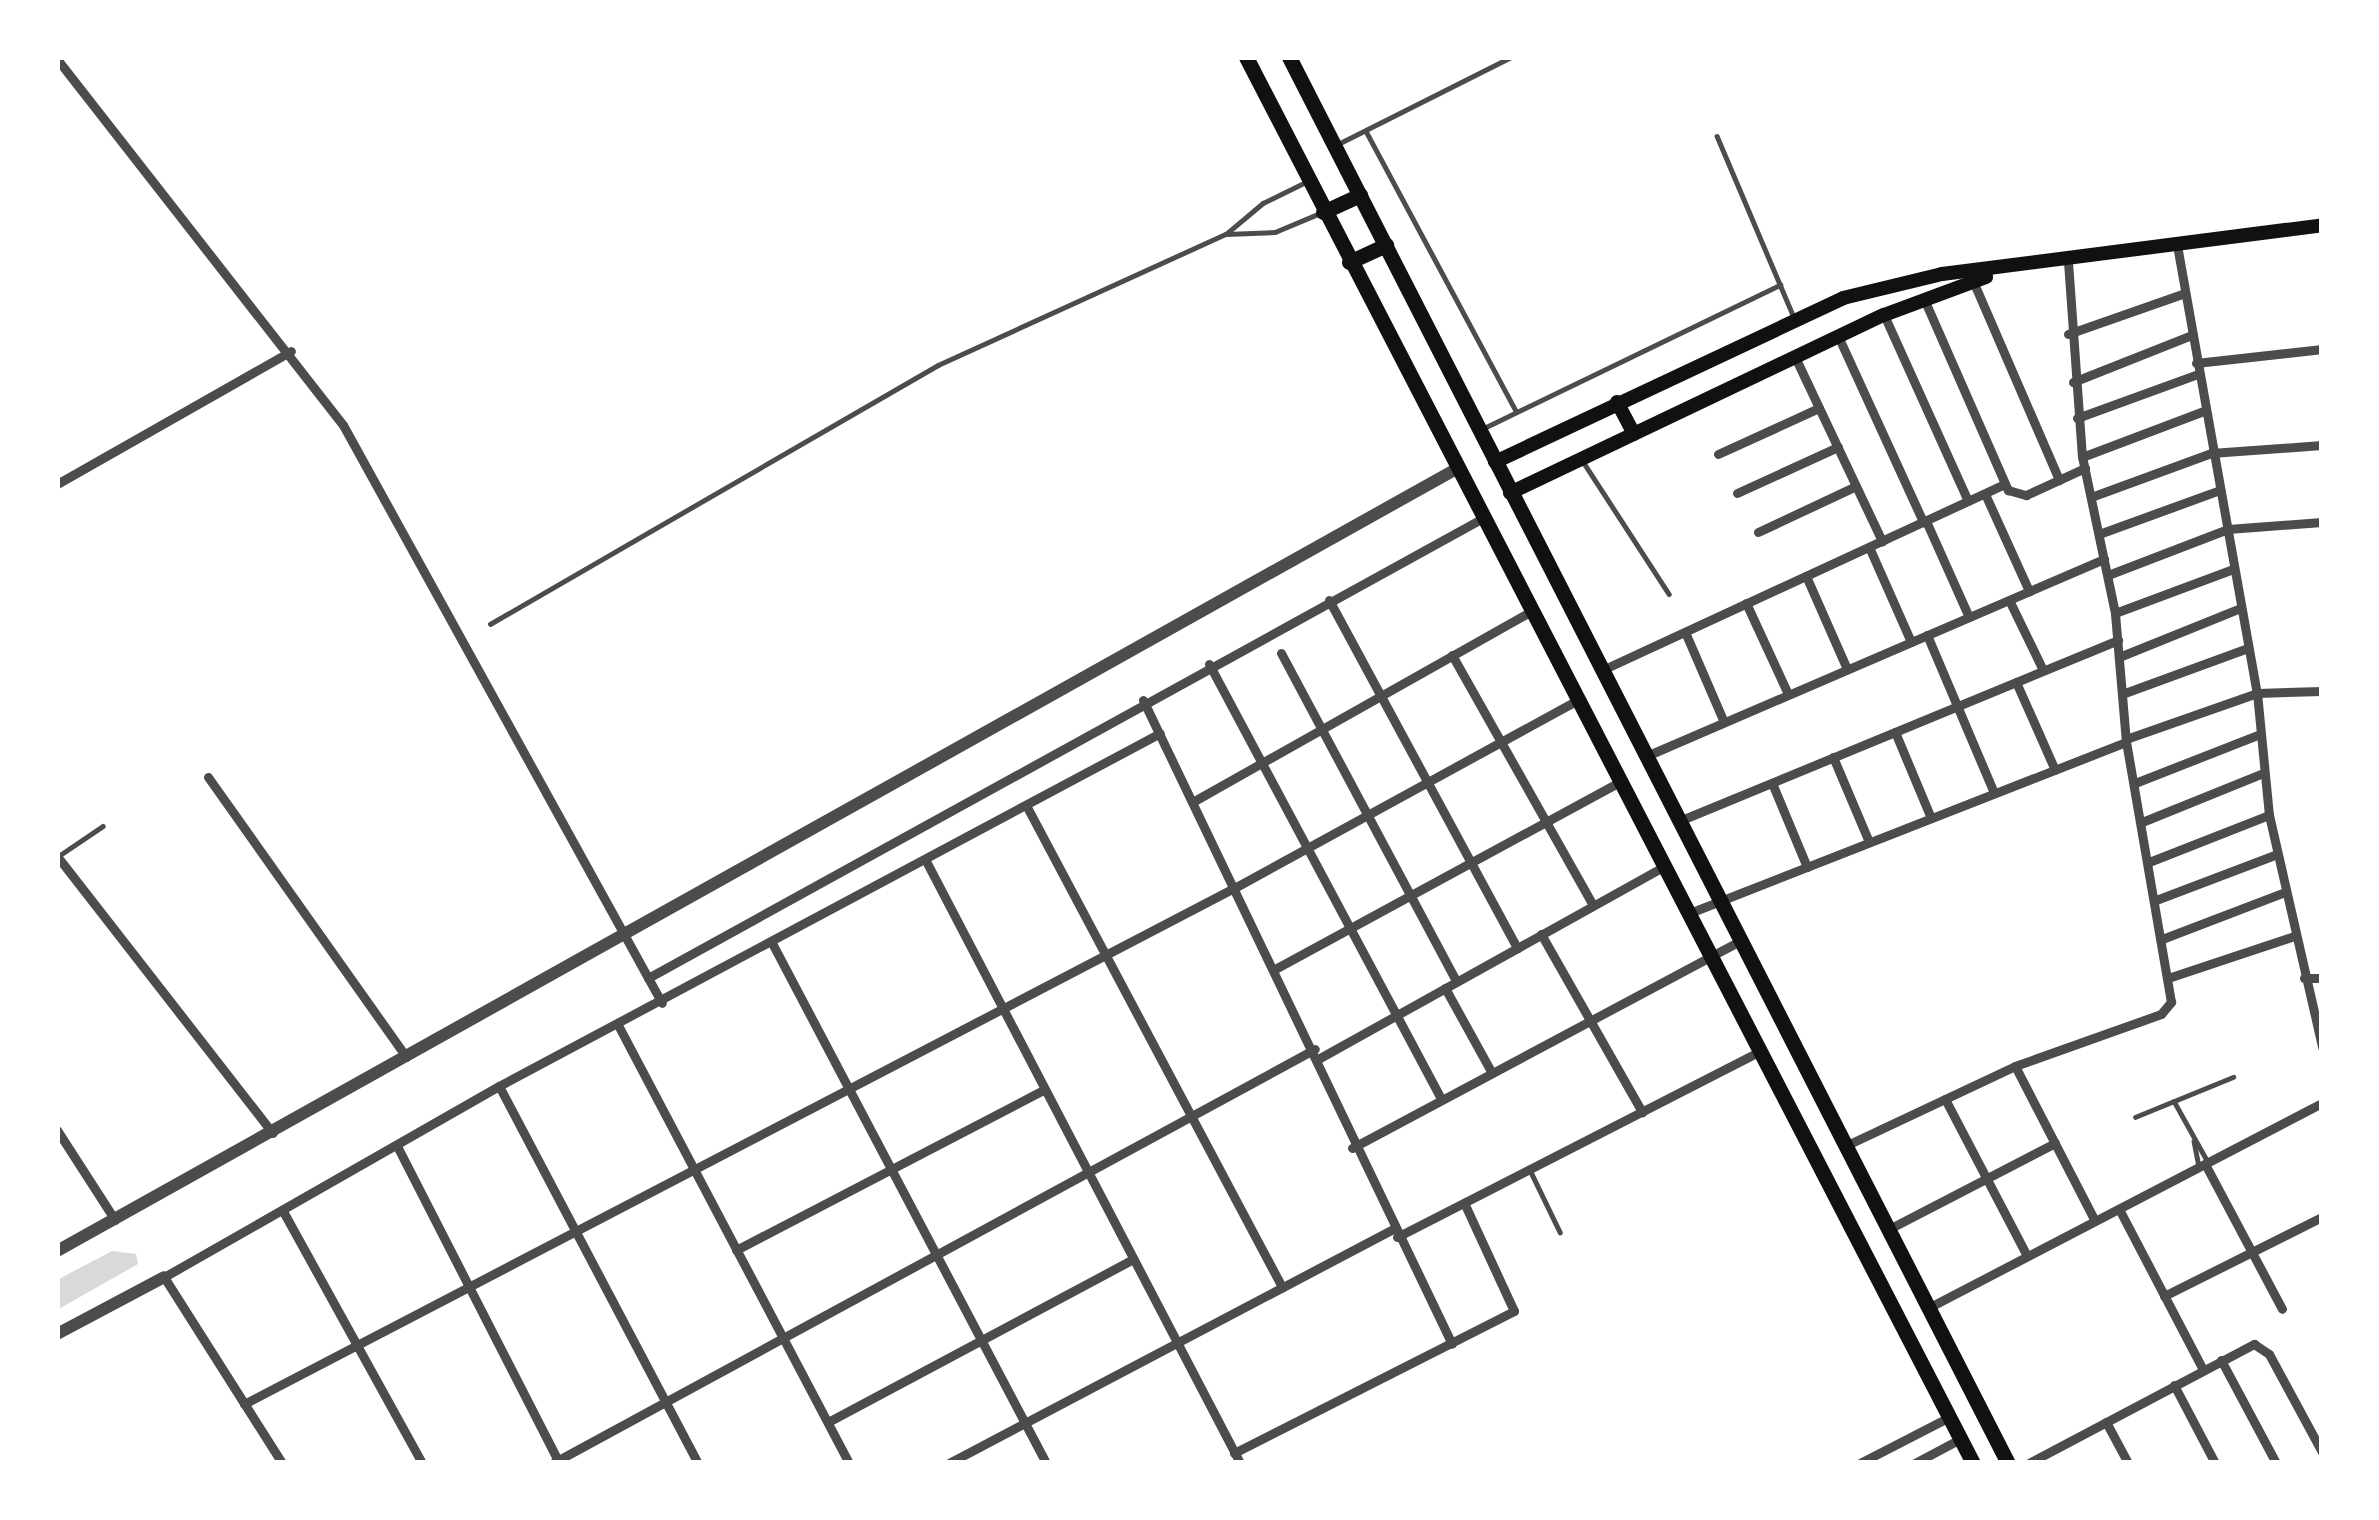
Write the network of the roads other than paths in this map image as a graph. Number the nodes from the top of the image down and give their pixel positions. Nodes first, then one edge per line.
1 (1246, 57) edge
2 (1289, 57) edge
3 (1511, 57) edge
4 (57, 59) edge
5 (1366, 130) junction
6 (1717, 136) dead end
7 (1335, 146) junction
8 (1308, 181) junction
9 (1360, 195) junction
10 (1323, 212) junction
11 (2322, 225) edge
12 (1226, 234) junction
13 (1386, 245) junction
14 (2176, 245) junction
15 (1349, 262) junction
16 (2068, 262) junction
17 (2004, 271) junction
18 (1972, 281) junction
19 (1780, 285) junction
20 (2185, 293) junction
21 (1924, 299) junction
22 (1884, 315) junction
23 (1794, 317) junction
24 (2068, 334) junction
25 (2192, 334) junction
26 (1838, 336) junction
27 (2322, 349) edge
28 (291, 351) junction
29 (1795, 357) junction
30 (2197, 368) junction
31 (2073, 382) junction
32 (1617, 402) junction
33 (1820, 408) junction
34 (2204, 411) junction
35 (1516, 412) junction
36 (2077, 418) junction
37 (1479, 430) junction
38 (1634, 434) junction
39 (2322, 445) edge
40 (1838, 447) junction
41 (2211, 453) junction
42 (1718, 454) dead end
43 (1582, 459) junction
44 (1495, 462) junction
45 (2084, 462) junction
46 (1457, 468) junction
47 (2059, 480) junction
48 (57, 484) edge
49 (2005, 484) junction
50 (1856, 486) junction
51 (2220, 490) junction
52 (1510, 494) junction
53 (1737, 494) dead end
54 (1985, 494) junction
55 (2091, 496) junction
56 (1968, 501) junction
57 (1483, 518) junction
58 (1924, 522) junction
59 (2322, 522) edge
60 (2228, 529) junction
61 (1758, 532) dead end
62 (2099, 535) junction
63 (1882, 541) junction
64 (1869, 547) junction
65 (2104, 559) junction
66 (2233, 568) junction
67 (2108, 575) junction
68 (1806, 576) junction
69 (2029, 591) junction
70 (1670, 594) dead end
71 (1329, 600) junction
72 (2009, 600) junction
73 (1747, 603) junction
74 (2238, 609) junction
75 (1531, 610) junction
76 (2115, 613) junction
77 (1970, 617) junction
78 (490, 624) dead end
79 (1685, 632) junction
80 (1927, 635) junction
81 (2118, 640) junction
82 (1911, 642) junction
83 (2245, 649) junction
84 (1281, 652) dead end
85 (1452, 655) junction
86 (2119, 657) junction
87 (1209, 664) junction
88 (1847, 669) junction
89 (2043, 670) junction
90 (1600, 671) junction
91 (2016, 682) junction
92 (2322, 691) edge
93 (2257, 693) junction
94 (1788, 694) junction
95 (2122, 694) junction
96 (1381, 696) junction
97 (1143, 700) junction
98 (1577, 700) junction
99 (1957, 706) junction
100 (1724, 722) junction
101 (1321, 729) junction
102 (1895, 732) junction
103 (1160, 733) junction
104 (2260, 734) junction
105 (1500, 741) junction
106 (2126, 741) junction
107 (1644, 757) junction
108 (1833, 757) junction
109 (1261, 763) junction
110 (2055, 770) junction
111 (2264, 773) junction
112 (208, 777) dead end
113 (1427, 782) junction
114 (1619, 782) junction
115 (1772, 782) junction
116 (2135, 783) junction
117 (1994, 793) junction
118 (1196, 800) junction
119 (1027, 807) junction
120 (2269, 814) junction
121 (1366, 815) junction
122 (1931, 818) junction
123 (1546, 822) junction
124 (1677, 822) junction
125 (2142, 822) junction
126 (103, 826) dead end
127 (1869, 842) junction
128 (1307, 848) junction
129 (2277, 854) junction
130 (57, 857) edge
131 (926, 861) junction
132 (1471, 862) junction
133 (2149, 862) junction
134 (1663, 867) junction
135 (1807, 867) junction
136 (1236, 887) junction
137 (2285, 892) junction
138 (1410, 896) junction
139 (2156, 900) junction
140 (1718, 902) junction
141 (1593, 905) junction
142 (1687, 914) junction
143 (1350, 928) junction
144 (622, 932) junction
145 (1541, 934) junction
146 (2294, 936) junction
147 (2162, 939) junction
148 (1738, 942) junction
149 (772, 944) junction
150 (1517, 948) junction
151 (1105, 955) junction
152 (1709, 957) junction
153 (1275, 968) junction
154 (648, 977) junction
155 (2168, 978) junction
156 (2304, 978) junction
157 (2322, 978) edge
158 (1450, 985) junction
159 (662, 1003) junction
160 (1002, 1008) junction
161 (1396, 1015) junction
162 (1590, 1021) junction
163 (618, 1025) junction
164 (2322, 1047) edge
165 (1759, 1052) junction
166 (1316, 1054) junction
167 (406, 1057) junction
168 (2015, 1066) junction
169 (1492, 1073) junction
170 (2233, 1077) dead end
171 (499, 1086) junction
172 (848, 1087) junction
173 (1045, 1089) junction
174 (1945, 1099) junction
175 (1442, 1100) junction
176 (2174, 1102) junction
177 (2322, 1103) edge
178 (1642, 1112) junction
179 (1191, 1116) junction
180 (2135, 1117) dead end
181 (57, 1130) edge
182 (273, 1133) junction
183 (2055, 1143) junction
184 (397, 1146) junction
185 (1845, 1146) junction
186 (1352, 1148) junction
187 (2204, 1164) junction
188 (693, 1167) junction
189 (891, 1169) junction
190 (1530, 1169) junction
191 (1088, 1172) junction
192 (1987, 1179) junction
193 (1464, 1203) junction
194 (2119, 1209) junction
195 (284, 1213) junction
196 (2322, 1217) edge
197 (115, 1220) junction
198 (2096, 1221) junction
199 (574, 1229) junction
200 (1888, 1229) junction
201 (1560, 1232) dead end
202 (1395, 1233) junction
203 (736, 1250) junction
204 (57, 1251) edge
205 (2252, 1252) junction
206 (936, 1255) junction
207 (2027, 1256) junction
208 (1133, 1259) junction
209 (164, 1277) junction
210 (467, 1286) junction
211 (1282, 1287) junction
212 (2164, 1296) junction
213 (1928, 1308) junction
214 (2282, 1309) dead end
215 (57, 1334) edge
216 (783, 1338) junction
217 (981, 1340) junction
218 (1177, 1342) junction
219 (359, 1343) junction
220 (1452, 1344) junction
221 (2221, 1360) junction
222 (2203, 1370) junction
223 (2174, 1385) junction
224 (666, 1402) junction
225 (244, 1404) junction
226 (1948, 1417) junction
227 (827, 1422) junction
228 (2106, 1422) junction
229 (1024, 1423) junction
230 (1960, 1439) junction
231 (2322, 1452) edge
232 (1237, 1458) edge
233 (557, 1462) edge
234 (282, 1463) edge
235 (422, 1463) edge
236 (698, 1463) edge
237 (849, 1463) edge
238 (949, 1463) edge
239 (1046, 1463) edge
240 (1860, 1463) edge
241 (1915, 1463) edge
242 (1973, 1463) edge
243 (2008, 1463) edge
244 (2029, 1463) edge
245 (2128, 1463) edge
246 (2215, 1463) edge
247 (2276, 1463) edge

1 - 8 main road
2 - 7 main road
3 - 5 lane
4 - 28 street
5 - 7 lane
5 - 35 lane
6 - 19 lane
7 - 9 main road
8 - 10 main road
8 - 12 lane
9 - 10 main road
9 - 13 main road
10 - 12 lane
10 - 15 main road
11 - 14 main road
12 - 78 lane
13 - 15 main road
13 - 37 main road
14 - 16 main road
14 - 20 street
15 - 46 main road
16 - 17 main road
16 - 24 street
17 - 18 main road
17 - 23 main road
18 - 21 main road
18 - 47 street
19 - 23 lane
19 - 35 lane
20 - 24 street
20 - 25 street
21 - 22 main road
21 - 49 street
22 - 26 main road
22 - 56 street
23 - 32 main road
24 - 31 street
25 - 30 street
25 - 31 street
26 - 29 main road
26 - 58 street
27 - 30 street
28 - 48 street
28 - 144 street
29 - 33 street
29 - 38 main road
30 - 34 street
30 - 36 street
31 - 36 street
32 - 38 main road
32 - 44 main road
33 - 40 street
33 - 42 street
34 - 41 street
34 - 45 street
35 - 37 lane
36 - 45 street
37 - 44 main road
38 - 43 main road
39 - 41 street
40 - 50 street
40 - 53 street
41 - 51 street
41 - 55 street
43 - 52 main road
43 - 70 lane
44 - 52 main road
45 - 47 street
45 - 55 street
46 - 57 main road
46 - 144 street
47 - 49 street
49 - 54 street
50 - 61 street
50 - 63 street
51 - 60 street
51 - 62 street
52 - 90 main road
54 - 56 street
54 - 69 street
55 - 62 street
56 - 58 street
57 - 71 street
57 - 75 main road
58 - 63 street
58 - 77 street
59 - 60 street
60 - 66 street
60 - 67 street
62 - 65 street
63 - 64 street
64 - 68 street
64 - 82 street
65 - 67 street
65 - 69 street
66 - 74 street
66 - 76 street
67 - 76 street
68 - 73 street
68 - 88 street
69 - 72 street
71 - 87 street
71 - 96 street
72 - 77 street
72 - 89 street
73 - 79 street
73 - 94 street
74 - 83 street
74 - 86 street
75 - 85 street
75 - 98 main road
76 - 81 street
77 - 80 street
79 - 90 street
79 - 100 street
80 - 82 street
80 - 99 street
81 - 86 street
81 - 89 street
82 - 88 street
83 - 93 street
83 - 95 street
84 - 101 street
85 - 96 street
85 - 105 street
86 - 95 street
87 - 97 street
87 - 109 street
88 - 94 street
89 - 91 street
90 - 107 main road
91 - 99 street
91 - 110 street
92 - 93 street
93 - 104 street
93 - 106 street
94 - 100 street
95 - 106 street
96 - 101 street
96 - 113 street
97 - 103 street
97 - 154 street
98 - 105 street
98 - 114 main road
99 - 102 street
99 - 117 street
100 - 107 street
101 - 109 street
101 - 121 street
102 - 108 street
102 - 122 street
103 - 118 street
103 - 119 street
104 - 111 street
104 - 116 street
105 - 113 street
105 - 123 street
106 - 110 street
106 - 116 street
107 - 124 main road
108 - 115 street
108 - 127 street
109 - 118 street
109 - 128 street
110 - 117 street
111 - 120 street
111 - 125 street
112 - 167 street
113 - 121 street
113 - 132 street
114 - 123 street
114 - 134 main road
115 - 124 street
115 - 135 street
116 - 125 street
117 - 122 street
118 - 136 street
119 - 131 street
119 - 151 street
120 - 129 street
120 - 133 street
121 - 128 street
121 - 138 street
122 - 127 street
123 - 132 street
123 - 141 street
124 - 140 main road
125 - 133 street
126 - 130 lane
127 - 135 street
128 - 136 street
128 - 143 street
129 - 137 street
129 - 139 street
130 - 182 street
131 - 149 street
131 - 160 street
132 - 138 street
132 - 150 street
133 - 139 street
134 - 141 street
134 - 142 main road
135 - 140 street
136 - 151 street
136 - 153 street
137 - 146 street
137 - 147 street
138 - 143 street
138 - 158 street
139 - 147 street
140 - 142 street
140 - 148 main road
141 - 145 street
142 - 152 main road
143 - 153 street
143 - 161 street
144 - 154 street
144 - 167 street
145 - 150 street
145 - 162 street
146 - 155 street
146 - 156 street
147 - 155 street
148 - 152 street
148 - 185 main road
149 - 159 street
149 - 172 street
150 - 158 street
151 - 160 street
151 - 179 street
152 - 162 street
152 - 165 main road
153 - 166 street
154 - 159 street
155 - 168 street
156 - 157 street
156 - 164 street
158 - 161 street
158 - 169 street
159 - 163 street
160 - 172 street
160 - 173 street
161 - 166 street
161 - 175 street
162 - 169 street
162 - 178 street
163 - 171 street
163 - 188 street
165 - 178 street
165 - 226 main road
166 - 179 street
166 - 186 street
167 - 182 street
168 - 174 street
168 - 183 street
169 - 175 street
170 - 176 lane
171 - 184 street
171 - 199 street
172 - 188 street
172 - 189 street
173 - 189 street
173 - 191 street
174 - 185 street
174 - 192 street
175 - 186 street
176 - 180 lane
176 - 187 lane
177 - 187 street
178 - 190 street
179 - 191 street
179 - 211 street
181 - 197 street
182 - 197 street
183 - 192 street
183 - 198 street
184 - 195 street
184 - 210 street
185 - 200 main road
186 - 202 street
187 - 194 street
187 - 205 street
188 - 199 street
188 - 203 street
189 - 203 street
189 - 206 street
190 - 193 street
190 - 201 lane
191 - 206 street
191 - 208 street
192 - 200 street
192 - 207 street
193 - 202 street
193 - 220 street
194 - 198 street
194 - 212 street
195 - 209 street
195 - 219 street
196 - 205 street
197 - 204 street
198 - 207 street
199 - 210 street
199 - 224 street
200 - 213 main road
202 - 211 street
202 - 220 street
203 - 216 street
205 - 212 street
205 - 214 street
206 - 216 street
206 - 217 street
207 - 213 street
208 - 217 street
208 - 218 street
209 - 215 street
209 - 225 street
210 - 219 street
210 - 233 street
211 - 218 street
212 - 222 street
213 - 243 main road
216 - 224 street
216 - 227 street
217 - 227 street
217 - 229 street
218 - 229 street
218 - 232 street
219 - 225 street
219 - 235 street
220 - 232 street
221 - 222 street
221 - 231 street
221 - 247 street
222 - 223 street
223 - 228 street
223 - 246 street
224 - 233 street
224 - 236 street
225 - 234 street
226 - 230 main road
226 - 240 street
227 - 237 street
228 - 244 street
228 - 245 street
229 - 238 street
229 - 239 street
230 - 241 street
230 - 242 main road

